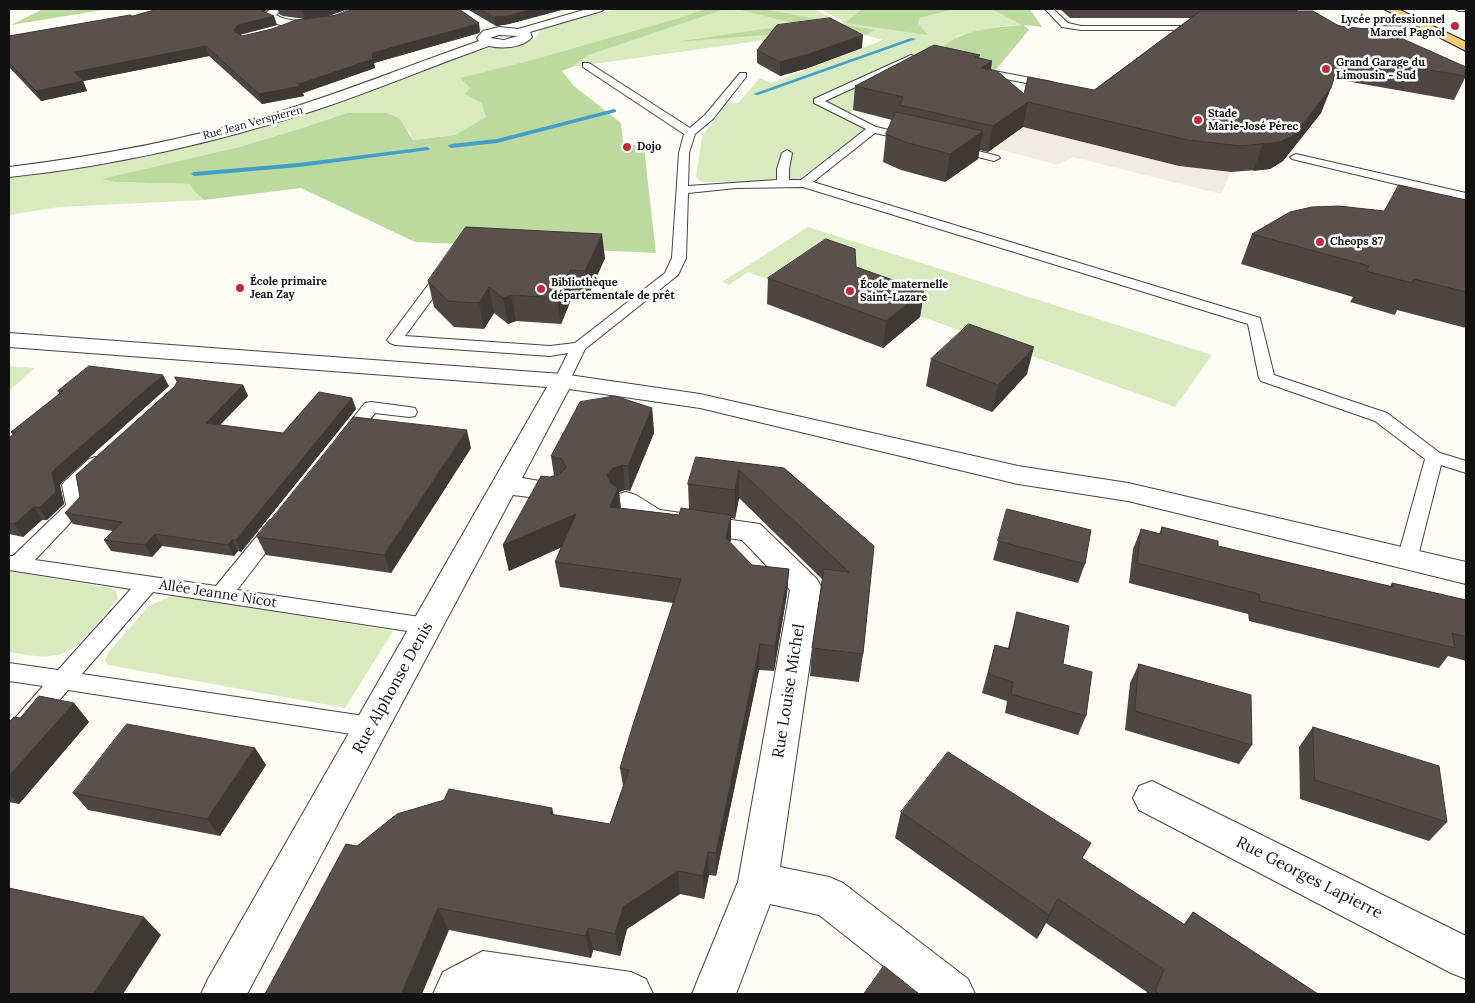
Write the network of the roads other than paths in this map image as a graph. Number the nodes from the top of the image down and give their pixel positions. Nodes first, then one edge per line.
1 (277, 9) edge
2 (367, 9) edge
3 (598, 9) edge
4 (1050, 9) edge
5 (1390, 9) edge
6 (1459, 9) edge
7 (1466, 9) edge
8 (355, 10) edge
9 (297, 23) junction
10 (477, 23) edge
11 (1421, 24) junction
12 (1212, 28) edge
13 (1322, 28) edge
14 (272, 32) edge
15 (490, 37) junction
16 (1466, 47) edge
17 (929, 62) edge
18 (586, 65) dead end
19 (966, 69) edge
20 (743, 75) dead end
21 (1061, 87) edge
22 (873, 129) junction
23 (690, 133) junction
24 (920, 140) edge
25 (938, 144) edge
26 (787, 153) dead end
27 (1296, 157) edge
28 (994, 158) dead end
29 (9, 172) edge
30 (783, 184) junction
31 (804, 184) junction
32 (682, 190) junction
33 (1466, 197) edge
34 (454, 260) edge
35 (9, 340) edge
36 (580, 347) junction
37 (562, 381) junction
38 (408, 412) dead end
39 (110, 450) edge
40 (335, 452) edge
41 (1434, 457) junction
42 (1466, 467) edge
43 (505, 485) junction
44 (554, 491) edge
45 (626, 500) dead end
46 (287, 513) edge
47 (1407, 560) junction
48 (14, 564) edge
49 (1466, 573) edge
50 (148, 584) junction
51 (221, 595) junction
52 (427, 626) junction
53 (9, 672) edge
54 (63, 681) junction
55 (371, 727) junction
56 (9, 741) edge
57 (1152, 798) dead end
58 (758, 882) junction
59 (1466, 958) edge
60 (223, 994) edge
61 (455, 994) edge
62 (631, 994) edge
63 (714, 994) edge
64 (953, 994) edge

1 - 9 street
2 - 8 street
3 - 15 street
4 - 12 lane
5 - 11 main road
6 - 7 lane
8 - 9 street
9 - 14 street
10 - 15 street
11 - 13 lane
11 - 16 main road
15 - 29 street, Rue Jean Verspieren
17 - 22 lane
18 - 23 lane
19 - 21 lane
20 - 23 lane
22 - 24 lane
22 - 31 lane
23 - 32 lane
25 - 28 lane
26 - 30 lane
27 - 33 lane
30 - 31 lane
30 - 32 lane
31 - 41 lane
32 - 36 lane
34 - 36 lane
35 - 37 street
36 - 37 lane
37 - 43 street, Rue Alphonse Denis
37 - 47 street
38 - 40 lane
39 - 48 lane
41 - 42 lane
41 - 47 lane
43 - 44 street
43 - 52 street, Rue Alphonse Denis
45 - 58 street, Rue Louise Michel
46 - 51 lane
47 - 49 street
48 - 50 lane, Allée Jeanne Nicot
50 - 51 lane, Allée Jeanne Nicot
50 - 54 lane
51 - 52 lane, Allée Jeanne Nicot
52 - 55 street, Rue Alphonse Denis
53 - 54 lane
54 - 55 lane
54 - 56 lane
55 - 60 street, Rue Alphonse Denis
57 - 59 street, Rue Georges Lapierre
58 - 63 street, Rue Louise Michel
58 - 64 street
61 - 62 street

